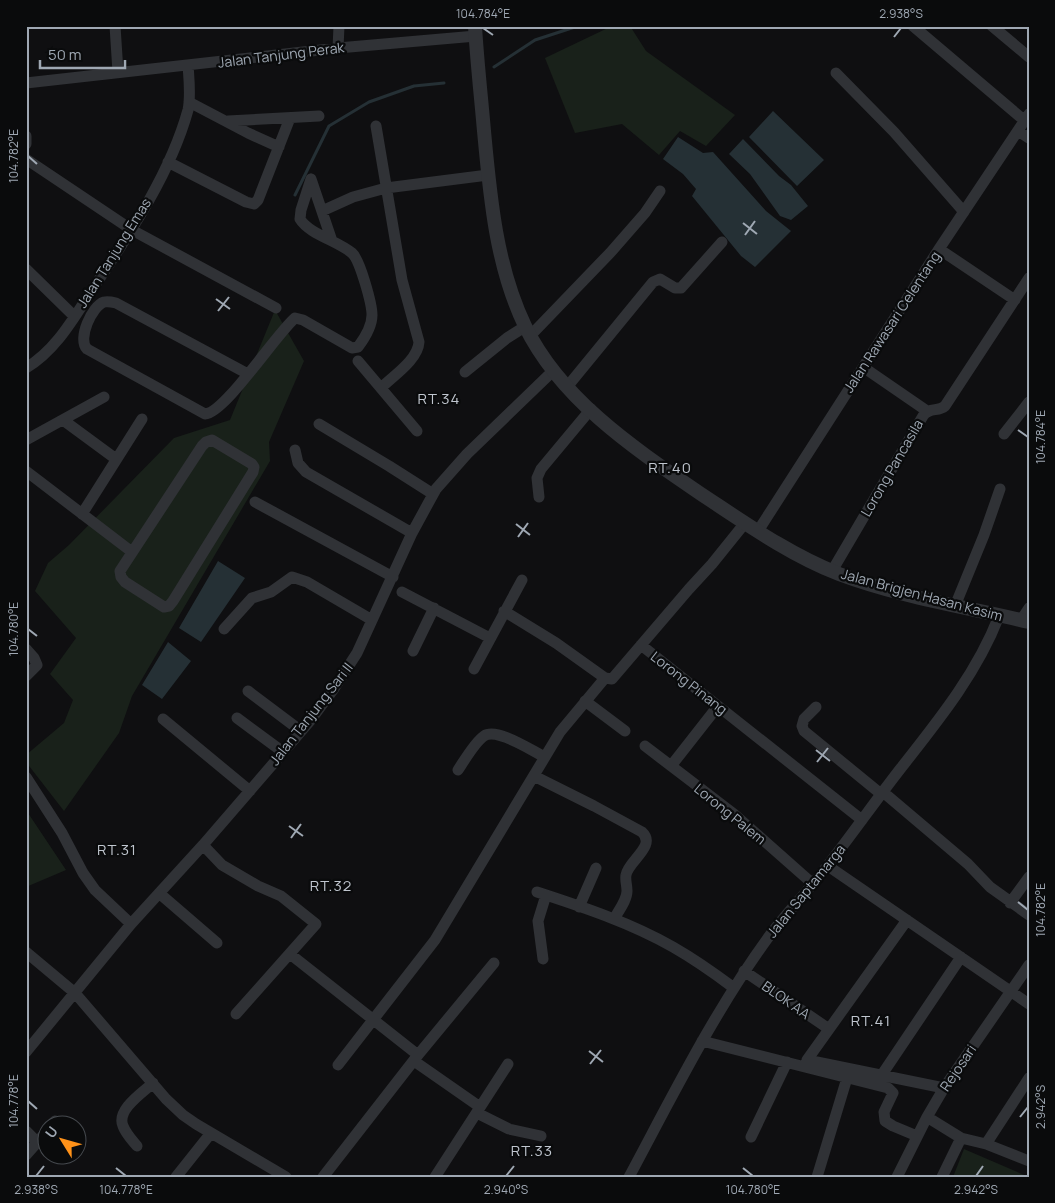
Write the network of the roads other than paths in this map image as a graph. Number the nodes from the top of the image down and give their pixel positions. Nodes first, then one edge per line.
1 (114, 26) edge
2 (339, 26) edge
3 (913, 26) edge
4 (992, 26) edge
5 (475, 31) edge
6 (338, 48) junction
7 (1029, 57) edge
8 (188, 65) junction
9 (118, 72) junction
10 (836, 73) dead end
11 (26, 83) edge
12 (189, 102) junction
13 (319, 116) dead end
14 (290, 118) junction
15 (224, 121) junction
16 (1024, 122) edge
17 (376, 126) dead end
18 (26, 136) edge
19 (1029, 138) edge
20 (26, 144) edge
21 (279, 147) junction
22 (26, 159) edge
23 (168, 162) junction
24 (488, 176) junction
25 (386, 188) junction
26 (660, 191) dead end
27 (322, 211) junction
28 (964, 212) junction
29 (132, 230) junction
30 (332, 241) junction
31 (722, 242) dead end
32 (939, 249) junction
33 (26, 269) edge
34 (1029, 278) edge
35 (1015, 300) junction
36 (276, 308) dead end
37 (74, 316) junction
38 (528, 331) junction
39 (358, 361) dead end
40 (864, 367) junction
41 (26, 368) edge
42 (554, 370) junction
43 (465, 372) dead end
44 (248, 374) junction
45 (568, 387) junction
46 (381, 388) junction
47 (104, 397) dead end
48 (1029, 402) edge
49 (591, 410) junction
50 (927, 411) junction
51 (142, 419) dead end
52 (63, 420) junction
53 (319, 424) dead end
54 (417, 431) dead end
55 (1004, 434) dead end
56 (26, 440) edge
57 (295, 450) dead end
58 (116, 459) junction
59 (26, 471) edge
60 (1000, 489) dead end
61 (433, 494) junction
62 (539, 497) dead end
63 (255, 502) dead end
64 (82, 514) junction
65 (745, 523) junction
66 (758, 531) junction
67 (412, 533) junction
68 (132, 552) junction
69 (832, 571) junction
70 (393, 577) junction
71 (522, 580) dead end
72 (402, 592) dead end
73 (955, 606) junction
74 (434, 608) junction
75 (1029, 608) edge
76 (504, 611) junction
77 (999, 616) junction
78 (372, 620) junction
79 (1025, 621) edge
80 (224, 629) dead end
81 (490, 638) junction
82 (641, 645) junction
83 (26, 648) edge
84 (413, 651) dead end
85 (474, 669) dead end
86 (26, 676) edge
87 (605, 678) junction
88 (248, 691) dead end
89 (585, 701) junction
90 (718, 706) junction
91 (816, 706) dead end
92 (237, 718) dead end
93 (164, 719) dead end
94 (301, 731) junction
95 (625, 731) dead end
96 (645, 746) dead end
97 (283, 752) junction
98 (545, 757) junction
99 (671, 766) junction
100 (458, 770) dead end
101 (534, 776) junction
102 (26, 777) edge
103 (250, 790) junction
104 (882, 793) junction
105 (862, 820) junction
106 (203, 845) junction
107 (828, 866) junction
108 (596, 868) dead end
109 (1029, 876) edge
110 (813, 884) junction
111 (160, 893) junction
112 (1010, 903) junction
113 (579, 907) junction
114 (1029, 915) edge
115 (614, 919) junction
116 (907, 920) junction
117 (131, 924) junction
118 (217, 943) dead end
119 (26, 952) edge
120 (290, 954) junction
121 (961, 957) junction
122 (543, 959) dead end
123 (494, 963) dead end
124 (1029, 965) edge
125 (744, 971) junction
126 (734, 988) junction
127 (1010, 992) junction
128 (75, 993) junction
129 (1029, 1004) edge
130 (236, 1014) dead end
131 (373, 1020) junction
132 (829, 1029) junction
133 (702, 1041) junction
134 (26, 1052) edge
135 (416, 1058) junction
136 (787, 1062) junction
137 (508, 1064) dead end
138 (338, 1065) dead end
139 (881, 1076) junction
140 (847, 1078) junction
141 (1028, 1081) edge
142 (153, 1083) junction
143 (944, 1088) junction
144 (478, 1110) junction
145 (927, 1117) junction
146 (26, 1131) edge
147 (211, 1132) junction
148 (541, 1136) dead end
149 (917, 1136) junction
150 (751, 1137) dead end
151 (961, 1138) junction
152 (37, 1142) joint
153 (986, 1144) junction
154 (137, 1146) dead end
155 (26, 1155) edge
156 (1029, 1161) edge
157 (176, 1177) edge
158 (286, 1177) edge
159 (324, 1177) edge
160 (435, 1177) edge
161 (629, 1177) edge
162 (816, 1177) edge
163 (897, 1177) edge
164 (942, 1177) edge

1 - 9 street
2 - 6 street
3 - 16 street
4 - 7 street
5 - 6 street, Jalan Tanjung Perak
5 - 24 street, Jalan Brigjen Hasan Kasim
6 - 8 street, Jalan Tanjung Perak
8 - 9 street, Jalan Tanjung Perak
8 - 12 street, Jalan Tanjung Emas
9 - 11 street, Jalan Tanjung Perak
10 - 28 street
12 - 15 street
12 - 23 street, Jalan Tanjung Emas
13 - 14 street
14 - 15 street
14 - 21 street
15 - 21 street
16 - 19 street
16 - 28 street, Jalan Rawasari Celentang
17 - 25 street
18 - 20 street
21 - 23 street
22 - 29 street
23 - 29 street, Jalan Tanjung Emas
24 - 25 street
24 - 38 street, Jalan Brigjen Hasan Kasim
25 - 27 street
25 - 46 street
26 - 38 street
27 - 30 street
27 - 30 street
28 - 32 street, Jalan Rawasari Celentang
29 - 36 street
29 - 37 street, Jalan Tanjung Emas
30 - 44 street
31 - 45 street
32 - 35 street
32 - 40 street, Jalan Rawasari Celentang
33 - 37 street
34 - 35 street, Lorong Pancasila
35 - 50 street, Lorong Pancasila
37 - 41 street, Jalan Tanjung Emas
38 - 42 street, Jalan Brigjen Hasan Kasim
38 - 43 street
39 - 46 street
40 - 50 street
40 - 66 street, Jalan Rawasari Celentang
42 - 45 street, Jalan Brigjen Hasan Kasim
42 - 61 street, Jalan Tanjung Sari II
44 - 44 street
45 - 49 street, Jalan Brigjen Hasan Kasim
46 - 54 street
47 - 52 street
48 - 55 street
49 - 62 street
49 - 65 street, Jalan Brigjen Hasan Kasim
50 - 69 street, Lorong Pancasila
51 - 58 street
52 - 56 street
52 - 58 street
53 - 61 street
57 - 67 street
58 - 64 street
59 - 64 street
60 - 73 street
61 - 67 street, Jalan Tanjung Sari II
63 - 70 street
64 - 68 street
65 - 66 street, Jalan Brigjen Hasan Kasim
65 - 82 street, Lorong Pinang
66 - 69 street, Jalan Brigjen Hasan Kasim
67 - 70 street, Jalan Tanjung Sari II
68 - 68 street
69 - 73 street, Jalan Brigjen Hasan Kasim
70 - 78 street, Jalan Tanjung Sari II
71 - 76 street
72 - 74 street
73 - 77 street, Jalan Brigjen Hasan Kasim
74 - 81 street
74 - 84 street
75 - 79 street
76 - 81 street
76 - 87 street
77 - 79 street, Jalan Brigjen Hasan Kasim
77 - 104 street, Jalan Saptamarga
78 - 80 street
78 - 94 street, Jalan Tanjung Sari II
81 - 85 street
82 - 87 street
82 - 90 street, Lorong Pinang
83 - 86 street
87 - 89 street
88 - 94 street
89 - 95 street
89 - 98 street
90 - 99 street
90 - 105 street, Lorong Pinang
91 - 104 street
92 - 97 street
93 - 103 street
94 - 97 street, Jalan Tanjung Sari II
96 - 99 street, Lorong Palem
97 - 103 street, Jalan Tanjung Sari II
98 - 100 street
98 - 101 street
99 - 110 street, Lorong Palem
101 - 115 street
101 - 131 street
102 - 117 street
103 - 106 street, Jalan Tanjung Sari II
104 - 105 street, Jalan Saptamarga
104 - 112 street
105 - 107 street, Jalan Saptamarga
106 - 111 street, Jalan Tanjung Sari II
106 - 120 street
107 - 110 street, Jalan Saptamarga
107 - 116 street
108 - 113 street
109 - 112 street
110 - 125 street, Jalan Saptamarga
111 - 117 street, Jalan Tanjung Sari II
111 - 118 street
112 - 114 street
113 - 115 street
113 - 122 street
115 - 126 street
116 - 121 street
116 - 132 street
117 - 128 street, Jalan Tanjung Sari II
119 - 128 street
120 - 130 street
120 - 131 street
121 - 127 street
121 - 139 street
123 - 135 street
124 - 127 street, Rejosari
125 - 126 street, Jalan Saptamarga
125 - 132 street, BLOK AA
126 - 133 street, Jalan Saptamarga
127 - 129 street
127 - 143 street, Rejosari
128 - 134 street, Jalan Tanjung Sari II
128 - 142 street
131 - 135 street
131 - 138 street
132 - 139 street
133 - 136 street
133 - 161 street, Jalan Saptamarga
135 - 144 street
135 - 159 street
136 - 140 street
136 - 150 street
137 - 144 street
139 - 143 street
140 - 149 street
140 - 162 street
141 - 153 street
142 - 147 street
142 - 154 street
143 - 145 street, Rejosari
144 - 148 street
144 - 160 street
145 - 149 street, Rejosari
145 - 151 street
146 - 152 street
147 - 157 street
147 - 158 street
149 - 163 street, Rejosari
151 - 153 street
151 - 164 street
152 - 155 street
153 - 156 street

